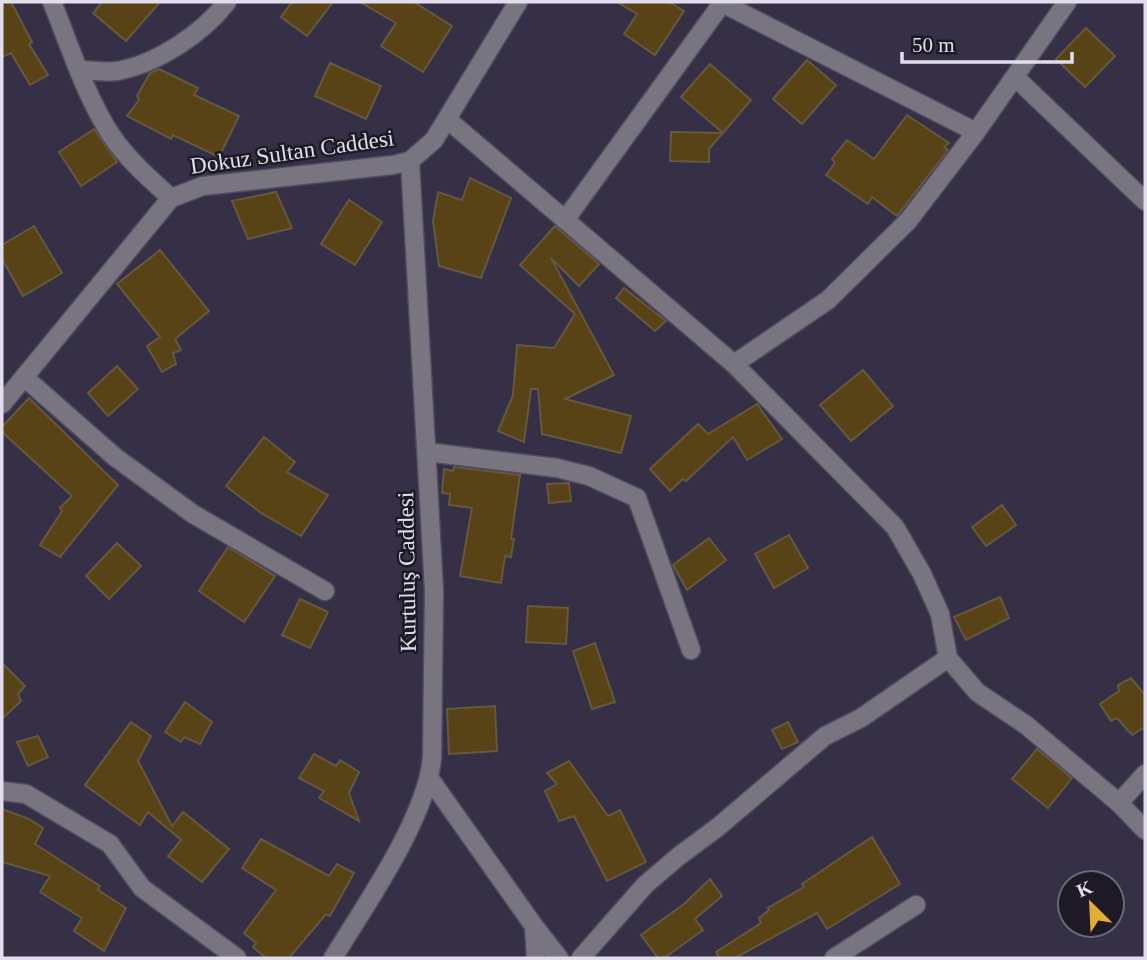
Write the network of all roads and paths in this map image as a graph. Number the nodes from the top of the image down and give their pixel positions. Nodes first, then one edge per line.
1 (52, 2) edge
2 (227, 2) edge
3 (518, 2) edge
4 (723, 2) edge
5 (1067, 2) edge
6 (79, 70) junction
7 (1015, 78) junction
8 (447, 120) junction
9 (976, 132) junction
10 (410, 161) junction
11 (171, 198) junction
12 (1145, 201) edge
13 (565, 220) junction
14 (734, 364) junction
15 (25, 378) junction
16 (2, 404) edge
17 (428, 452) junction
18 (325, 591) dead end
19 (691, 650) dead end
20 (948, 658) junction
21 (1145, 774) edge
22 (430, 779) junction
23 (2, 791) edge
24 (1119, 803) junction
25 (1145, 831) edge
26 (916, 905) dead end
27 (534, 926) junction
28 (237, 958) edge
29 (333, 958) edge
30 (536, 958) edge
31 (559, 958) edge
32 (581, 958) edge
33 (834, 958) edge

1 - 6 street
2 - 6 street
3 - 8 street, Dokuz Sultan Caddesi
4 - 9 street
4 - 13 street
5 - 7 street
6 - 11 street
7 - 9 street
7 - 12 street
8 - 10 street, Dokuz Sultan Caddesi
8 - 13 street
9 - 14 street
10 - 11 street, Dokuz Sultan Caddesi
10 - 17 street, Kurtuluş Caddesi
11 - 15 street, Dokuz Sultan Caddesi
13 - 14 street
14 - 20 street
15 - 16 street, Dokuz Sultan Caddesi
15 - 18 street
17 - 19 street
17 - 22 street, Kurtuluş Caddesi
20 - 24 street
20 - 32 street
21 - 24 street
22 - 27 street
22 - 29 street, Kurtuluş Caddesi
23 - 28 street
24 - 25 street
26 - 33 street
27 - 30 street
27 - 31 street

